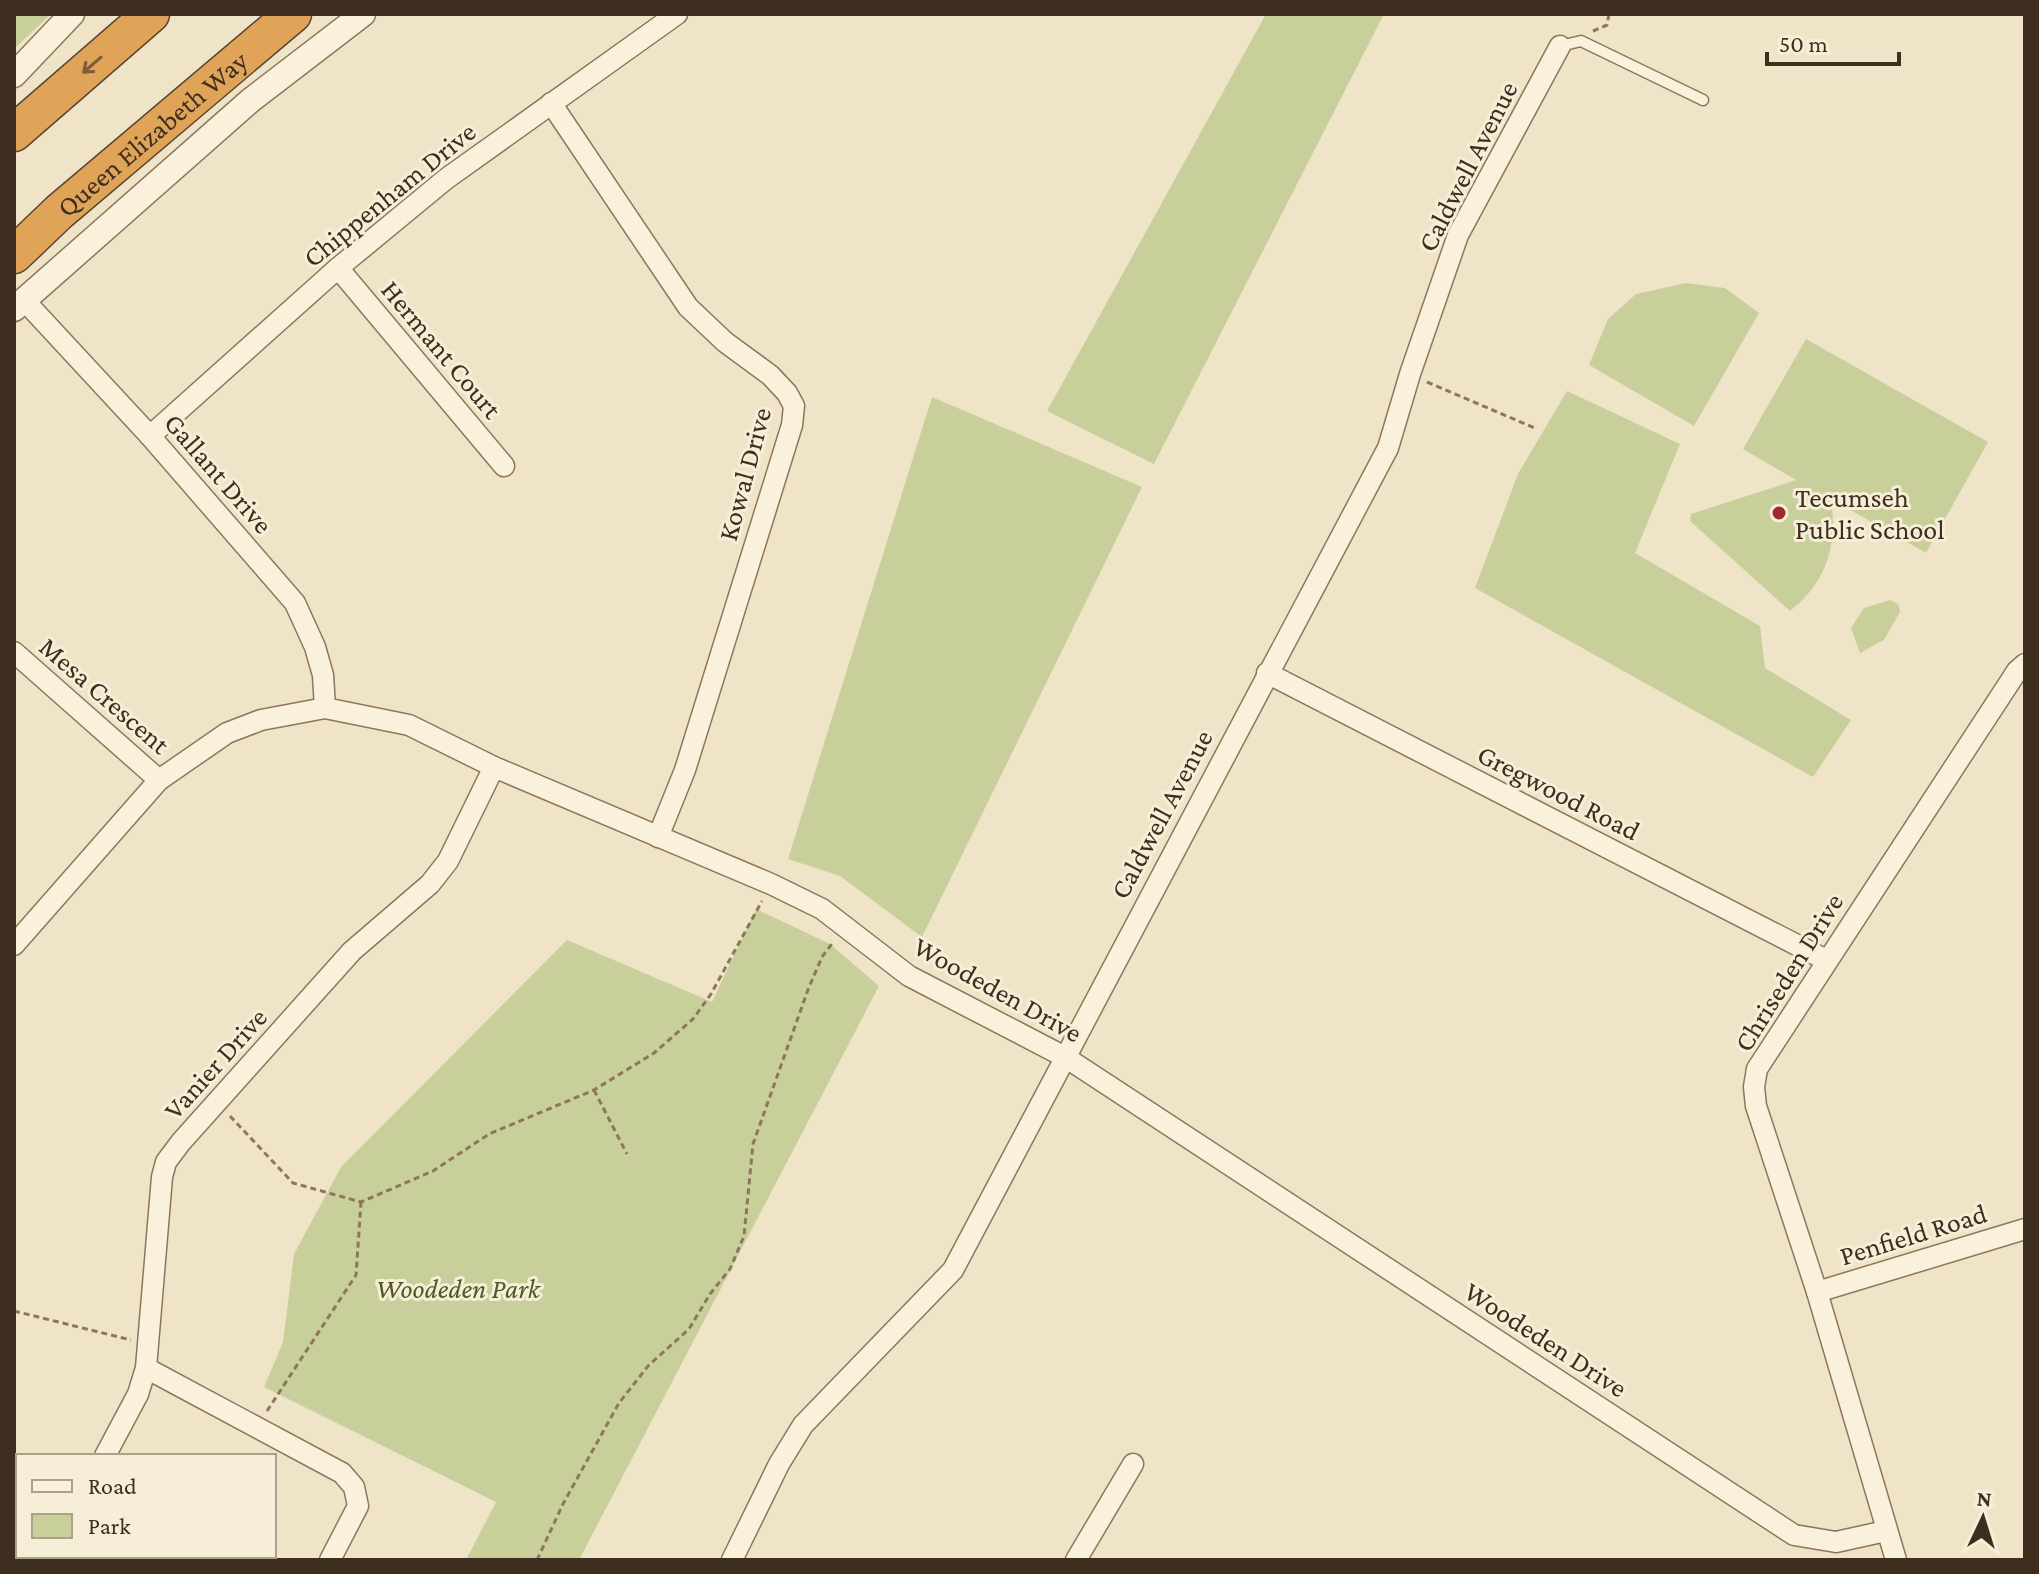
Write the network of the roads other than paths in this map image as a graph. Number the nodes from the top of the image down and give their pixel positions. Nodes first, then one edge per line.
1 (72, 14) edge
2 (151, 14) edge
3 (293, 14) edge
4 (363, 14) edge
5 (677, 14) edge
6 (1560, 46) joint
7 (14, 75) edge
8 (1703, 100) dead end
9 (551, 103) junction
10 (14, 133) edge
11 (14, 255) edge
12 (338, 268) junction
13 (19, 305) edge
14 (150, 436) junction
15 (504, 466) dead end
16 (14, 652) edge
17 (2025, 664) edge
18 (1267, 673) junction
19 (325, 708) junction
20 (494, 767) junction
21 (159, 780) junction
22 (658, 837) junction
23 (14, 945) edge
24 (1826, 960) junction
25 (1065, 1057) junction
26 (2025, 1229) edge
27 (1817, 1292) junction
28 (146, 1368) junction
29 (106, 1454) edge
30 (1133, 1464) dead end
31 (1886, 1531) junction
32 (330, 1560) edge
33 (732, 1560) edge
34 (1076, 1560) edge
35 (1896, 1560) edge

1 - 7 street
2 -> 10 highway
3 - 11 highway, Queen Elizabeth Way
4 - 13 street
5 - 9 street, Chippenham Drive
6 - 8 lane
6 - 18 street, Caldwell Avenue
9 - 12 street, Chippenham Drive
9 - 22 street, Kowal Drive
12 - 14 street, Chippenham Drive
12 - 15 street, Hermant Court
13 - 14 street, Gallant Drive
14 - 19 street, Gallant Drive
16 - 21 street, Mesa Crescent
17 - 24 street, Chriseden Drive
18 - 24 street, Gregwood Road
18 - 25 street, Caldwell Avenue
19 - 20 street, Woodeden Drive
19 - 21 street, Woodeden Drive
20 - 22 street, Woodeden Drive
20 - 28 street, Vanier Drive
21 - 23 street, Woodeden Drive
22 - 25 street, Woodeden Drive
24 - 27 street, Chriseden Drive
25 - 31 street, Woodeden Drive
25 - 33 street, Caldwell Avenue
26 - 27 street, Penfield Road
27 - 31 street, Chriseden Drive
28 - 29 street, Vanier Drive
28 - 32 street
30 - 34 street
31 - 35 street

